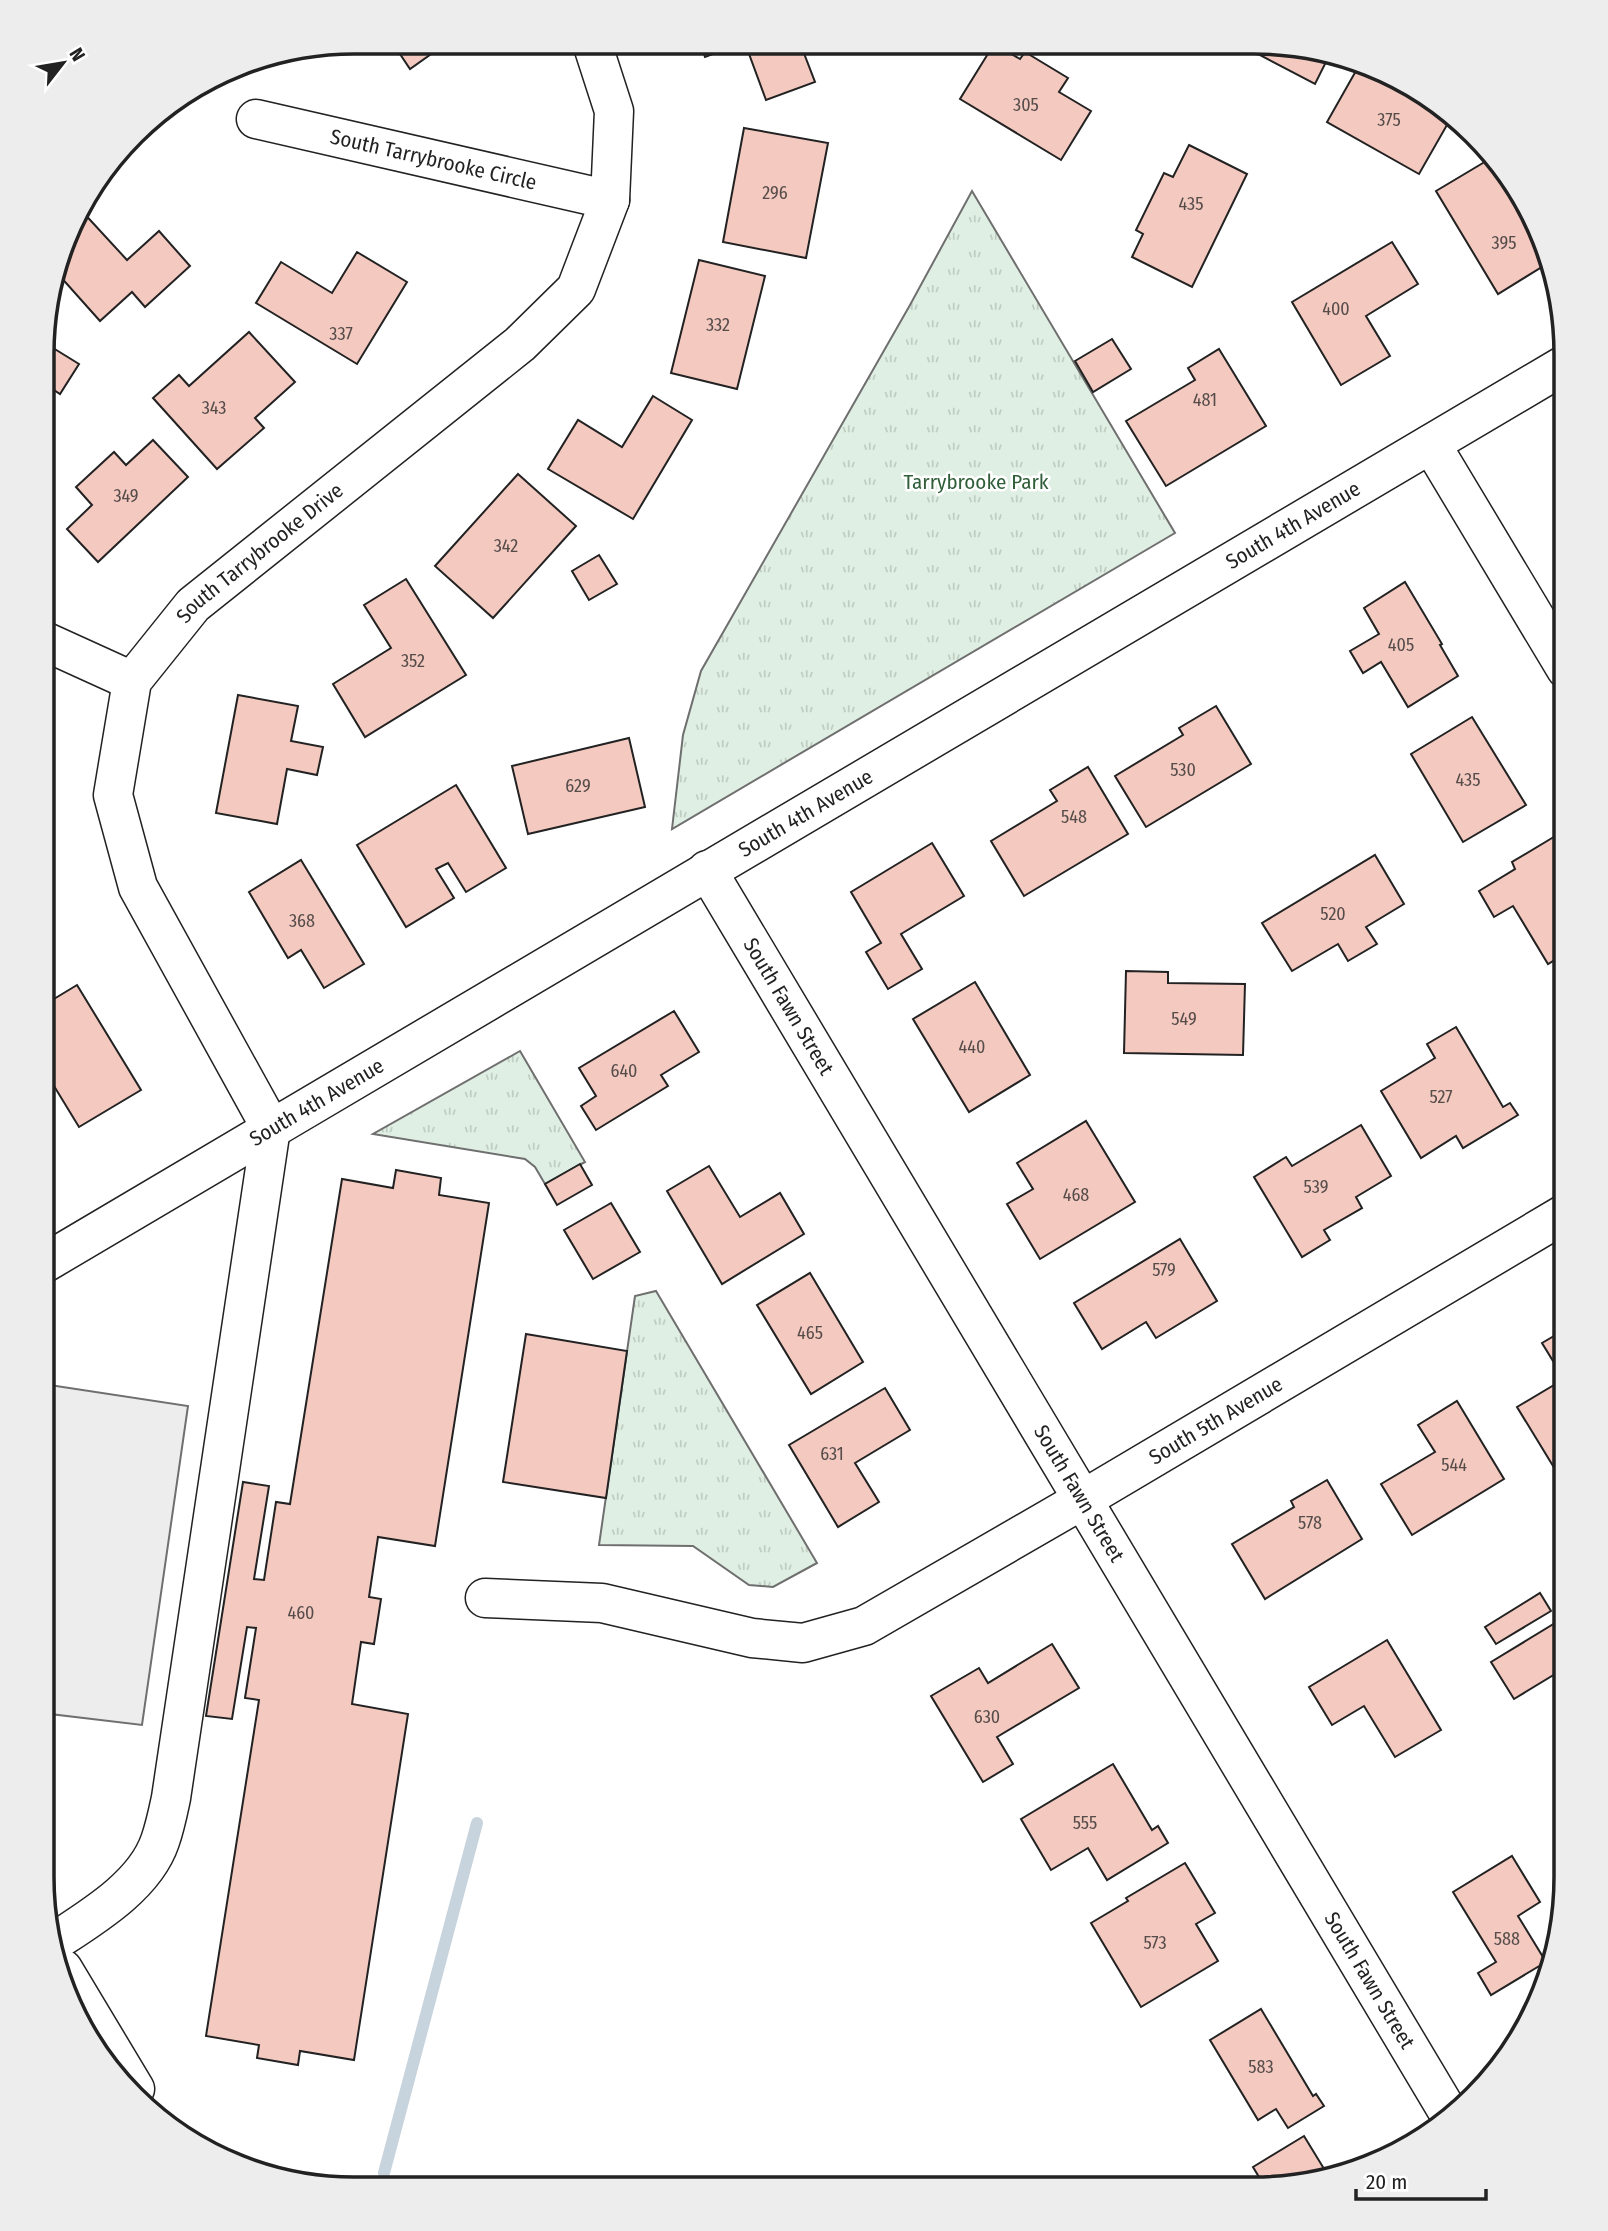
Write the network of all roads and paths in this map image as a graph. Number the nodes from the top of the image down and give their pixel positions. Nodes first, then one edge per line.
1 (596, 54) edge
2 (256, 119) dead end
3 (610, 200) junction
4 (1554, 371) edge
5 (1431, 444) junction
6 (54, 646) edge
7 (1554, 650) edge
8 (132, 681) junction
9 (707, 870) junction
10 (271, 1128) junction
11 (1554, 1220) edge
12 (54, 1257) edge
13 (1082, 1500) junction
14 (485, 1598) dead end
15 (61, 1938) edge
16 (76, 1989) edge
17 (121, 2065) edge
18 (1445, 2107) edge

1 - 3 street, South Tarrybrooke Drive
2 - 3 street, South Tarrybrooke Circle
3 - 8 street, South Tarrybrooke Drive
4 - 5 street, South 4th Avenue
5 - 7 street
5 - 9 street, South 4th Avenue
6 - 8 street
8 - 10 street, South Tarrybrooke Drive
9 - 10 street, South 4th Avenue
9 - 13 street, South Fawn Street
10 - 12 street, South 4th Avenue
10 - 15 street
11 - 13 street, South 5th Avenue
13 - 14 street, South 5th Avenue
13 - 18 street, South Fawn Street
16 - 17 street

